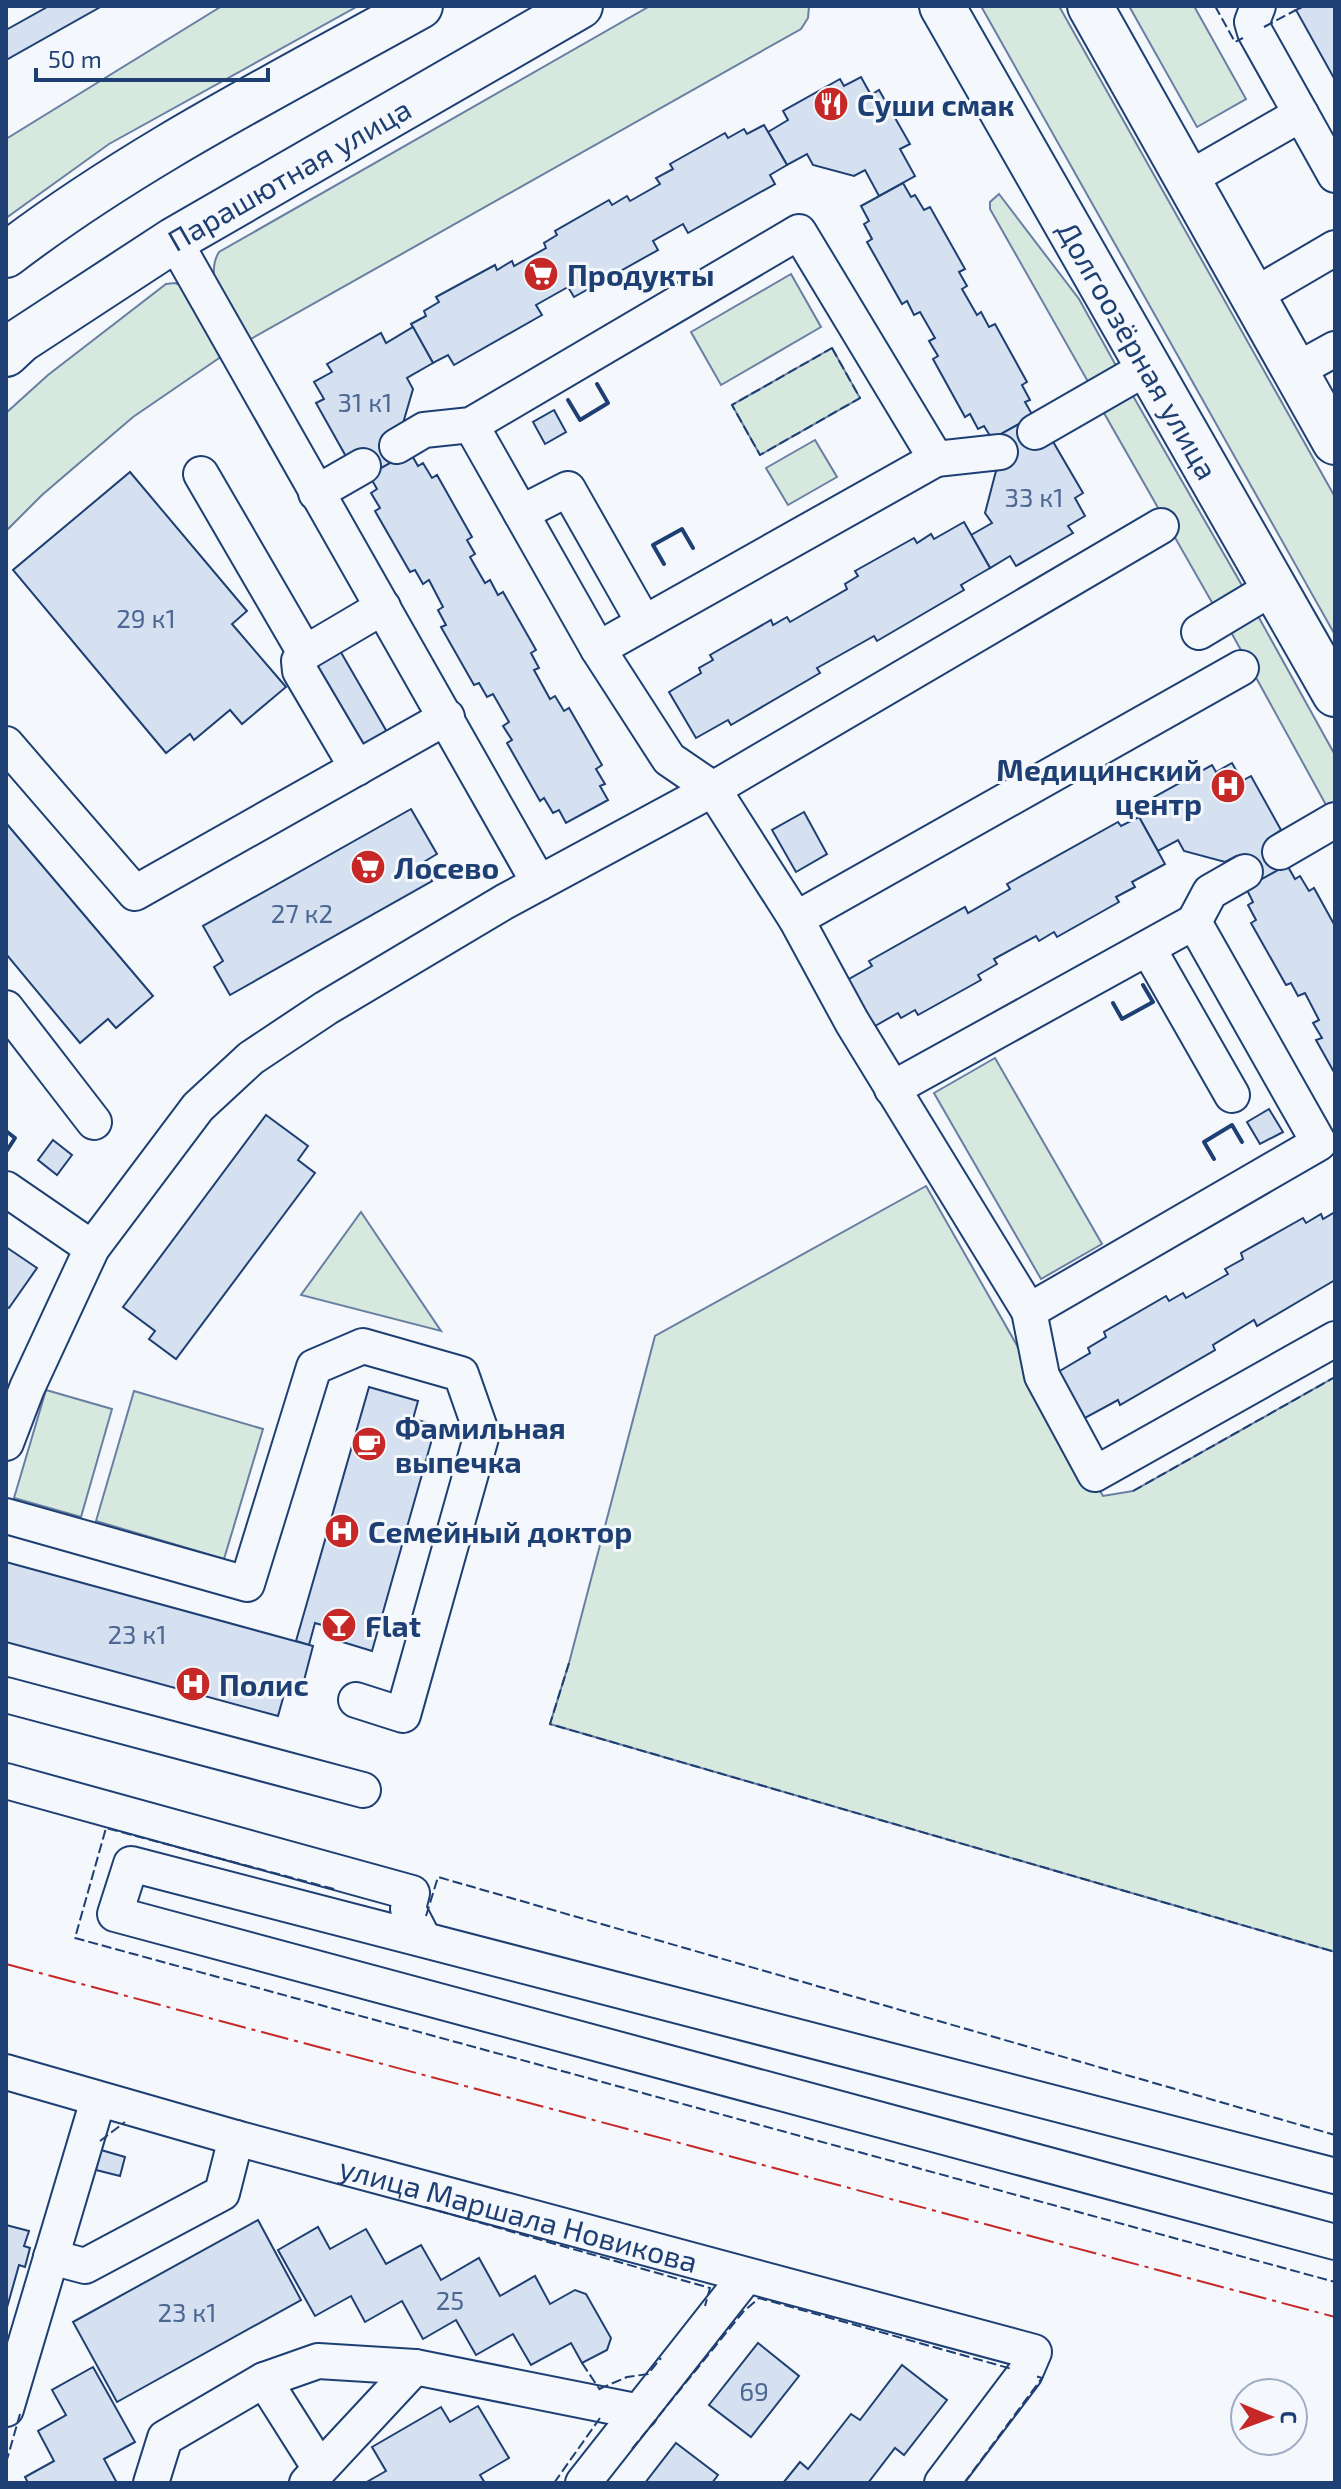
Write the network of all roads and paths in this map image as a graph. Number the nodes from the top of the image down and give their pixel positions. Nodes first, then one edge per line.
1 (420, 6) edge
2 (580, 6) edge
3 (942, 6) edge
4 (1090, 6) edge
5 (1258, 6) edge
6 (1301, 114) junction
7 (1335, 175) edge
8 (1188, 179) junction
9 (174, 240) junction
10 (1335, 248) edge
11 (6, 255) edge
12 (1253, 296) junction
13 (1335, 349) edge
14 (6, 354) edge
15 (1148, 367) junction
16 (1295, 371) junction
17 (471, 425) junction
18 (1330, 428) edge
19 (1035, 432) dead end
20 (397, 446) dead end
21 (1000, 452) dead end
22 (936, 459) junction
23 (363, 466) dead end
24 (201, 474) dead end
25 (316, 493) junction
26 (521, 513) junction
27 (1161, 526) dead end
28 (1274, 587) junction
29 (383, 607) junction
30 (644, 623) junction
31 (1199, 632) dead end
32 (598, 649) junction
33 (305, 653) junction
34 (1241, 668) dead end
35 (1335, 694) edge
36 (447, 717) junction
37 (6, 744) edge
38 (357, 768) junction
39 (713, 789) junction
40 (1335, 820) edge
41 (1280, 852) dead end
42 (1245, 872) dead end
43 (539, 883) junction
44 (796, 919) junction
45 (1194, 922) junction
46 (1148, 948) junction
47 (6, 1008) edge
48 (892, 1089) junction
49 (1232, 1095) dead end
50 (94, 1122) dead end
51 (6, 1189) edge
52 (92, 1248) junction
53 (1029, 1311) junction
54 (1335, 1339) edge
55 (17, 1385) edge
56 (6, 1443) edge
57 (6, 1516) edge
58 (6, 1695) edge
59 (356, 1700) dead end
60 (6, 1781) edge
61 (363, 1790) dead end
62 (423, 1938) junction
63 (6, 2072) edge
64 (98, 2100) junction
65 (236, 2138) junction
66 (1335, 2176) edge
67 (1335, 2242) edge
68 (51, 2257) junction
69 (746, 2276) junction
70 (415, 2367) junction
71 (264, 2380) junction
72 (6, 2409) edge
73 (640, 2412) junction
74 (313, 2475) edge
75 (151, 2483) edge
76 (583, 2483) edge
77 (942, 2483) edge

1 - 11 main road
2 - 9 main road, Парашютная улица
3 - 15 main road, Долгоозёрная улица
4 - 8 main road
5 - 6 street
6 - 7 street
6 - 8 street
8 - 12 main road
9 - 14 main road, Парашютная улица
9 - 25 street
10 - 12 street
12 - 16 main road
13 - 16 street
15 - 19 street
15 - 28 main road, Долгоозёрная улица
16 - 18 main road
17 - 20 street
17 - 22 street
17 - 26 street
21 - 22 street
22 - 30 street
23 - 25 street
24 - 33 street
25 - 29 street
26 - 30 street
26 - 32 street
27 - 39 street
28 - 31 street
28 - 35 main road, Долгоозёрная улица
29 - 33 street
29 - 36 street
30 - 32 street
32 - 39 street
33 - 38 street
34 - 44 street
36 - 38 street
36 - 43 street
37 - 38 street
39 - 43 street
39 - 44 street
40 - 41 street
42 - 45 street
43 - 52 street
44 - 48 street
45 - 46 street
45 - 53 street
46 - 48 street
46 - 49 street
47 - 50 street
48 - 53 street
51 - 52 street
52 - 55 street
53 - 54 street
55 - 56 street
57 - 59 street
58 - 61 street
60 - 62 street
62 - 66 street
62 - 67 street
63 - 64 street, улица Маршала Новикова
64 - 65 street, улица Маршала Новикова
64 - 68 street
65 - 68 street
65 - 69 street, улица Маршала Новикова
68 - 72 street
69 - 73 street
69 - 77 street, улица Маршала Новикова
70 - 71 street
70 - 73 street
70 - 74 street
71 - 74 street
71 - 75 street
73 - 76 street

